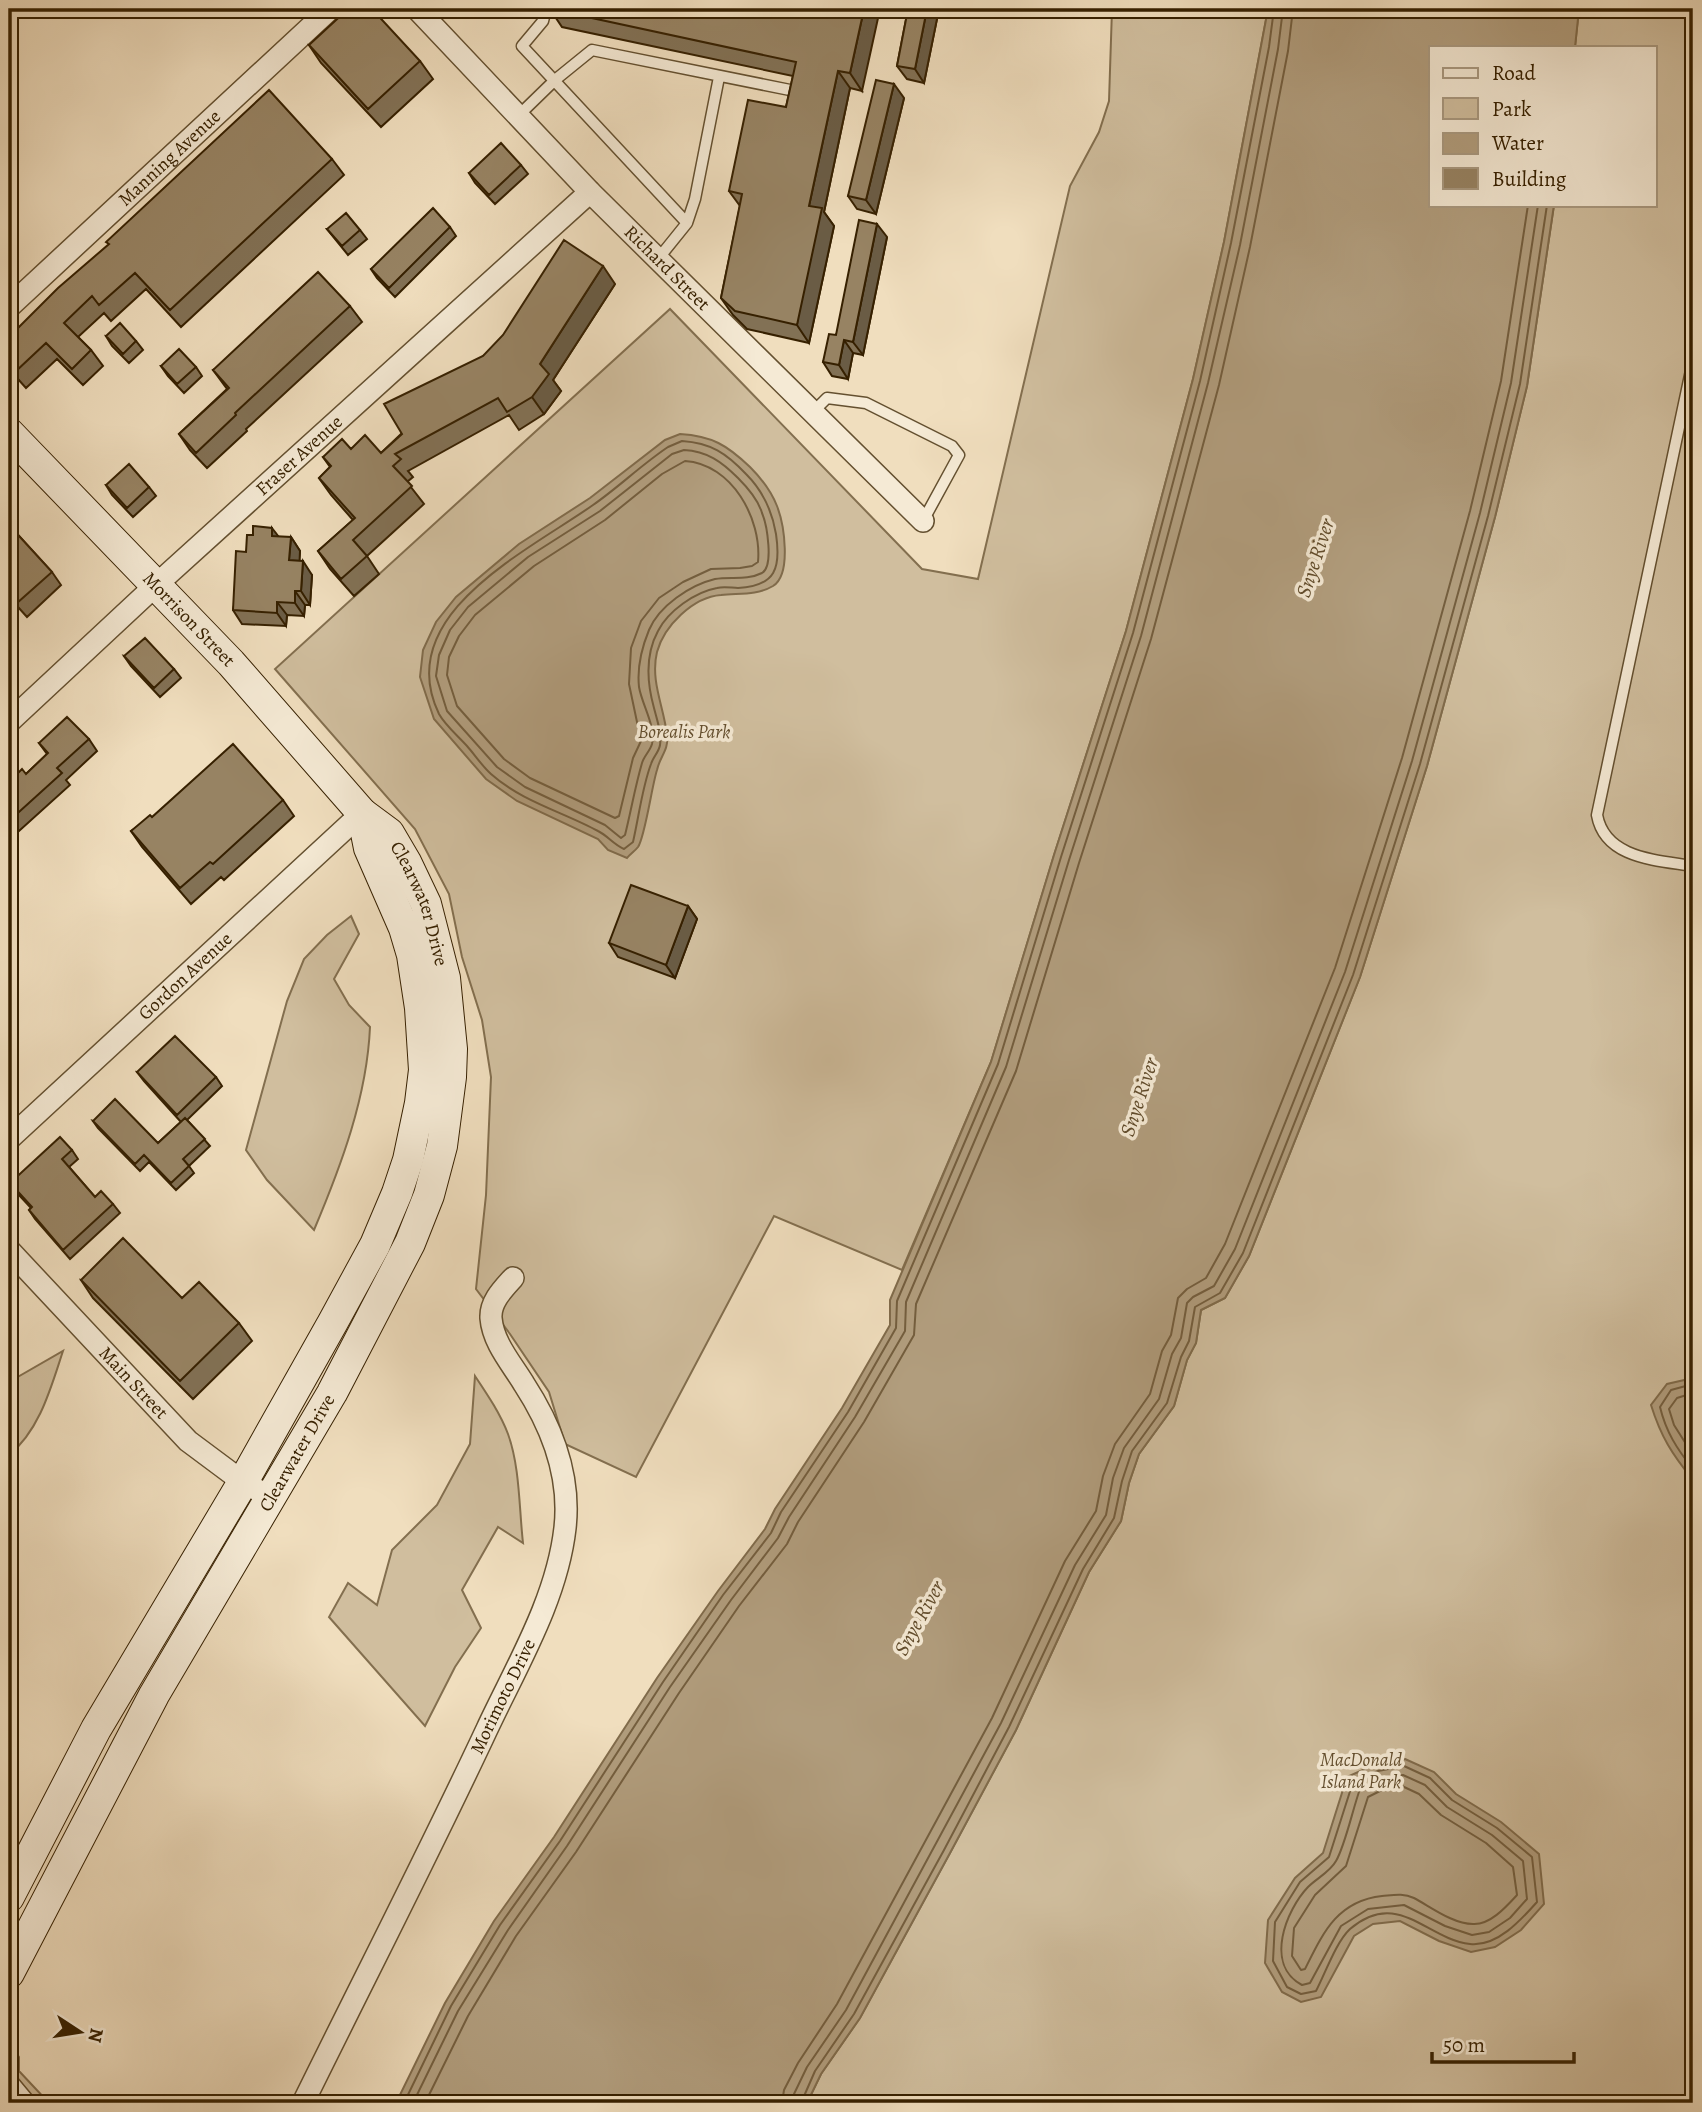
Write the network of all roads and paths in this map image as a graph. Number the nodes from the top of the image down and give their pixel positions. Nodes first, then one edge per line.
1 (330, 9) edge
2 (417, 9) edge
3 (546, 9) edge
4 (719, 77) junction
5 (555, 80) junction
6 (790, 90) edge
7 (518, 116) junction
8 (590, 192) junction
9 (687, 223) junction
10 (658, 259) junction
11 (9, 307) edge
12 (1693, 361) edge
13 (813, 412) junction
14 (9, 433) edge
15 (923, 521) joint
16 (156, 585) junction
17 (9, 722) edge
18 (362, 813) junction
19 (1693, 866) edge
20 (9, 1139) edge
21 (9, 1250) edge
22 (513, 1278) dead end
23 (243, 1482) junction
24 (272, 1497) junction
25 (9, 1897) edge
26 (9, 1973) edge
27 (9, 2085) edge
28 (24, 2103) edge
29 (303, 2103) edge

1 - 11 street, Manning Avenue
2 - 7 street, Richard Street
3 - 5 lane
4 - 5 lane
4 - 6 lane
4 - 9 lane
5 - 7 lane
5 - 9 lane
7 - 8 street, Richard Street
8 - 10 street, Richard Street
8 - 16 street, Fraser Avenue
9 - 10 lane
10 - 13 street, Richard Street
12 - 19 lane
13 - 15 street, Richard Street
13 - 15 lane
14 - 16 main road, Morrison Street
16 - 17 street, Fraser Avenue
16 - 18 main road, Morrison Street
18 - 20 street, Gordon Avenue
18 - 23 main road, Clearwater Drive
18 - 24 main road, Clearwater Drive
21 - 23 street, Main Street
22 - 29 street, Morimoto Drive
23 - 24 street, Main Street
23 - 25 main road, Clearwater Drive
24 - 26 main road, Clearwater Drive
27 - 28 street

